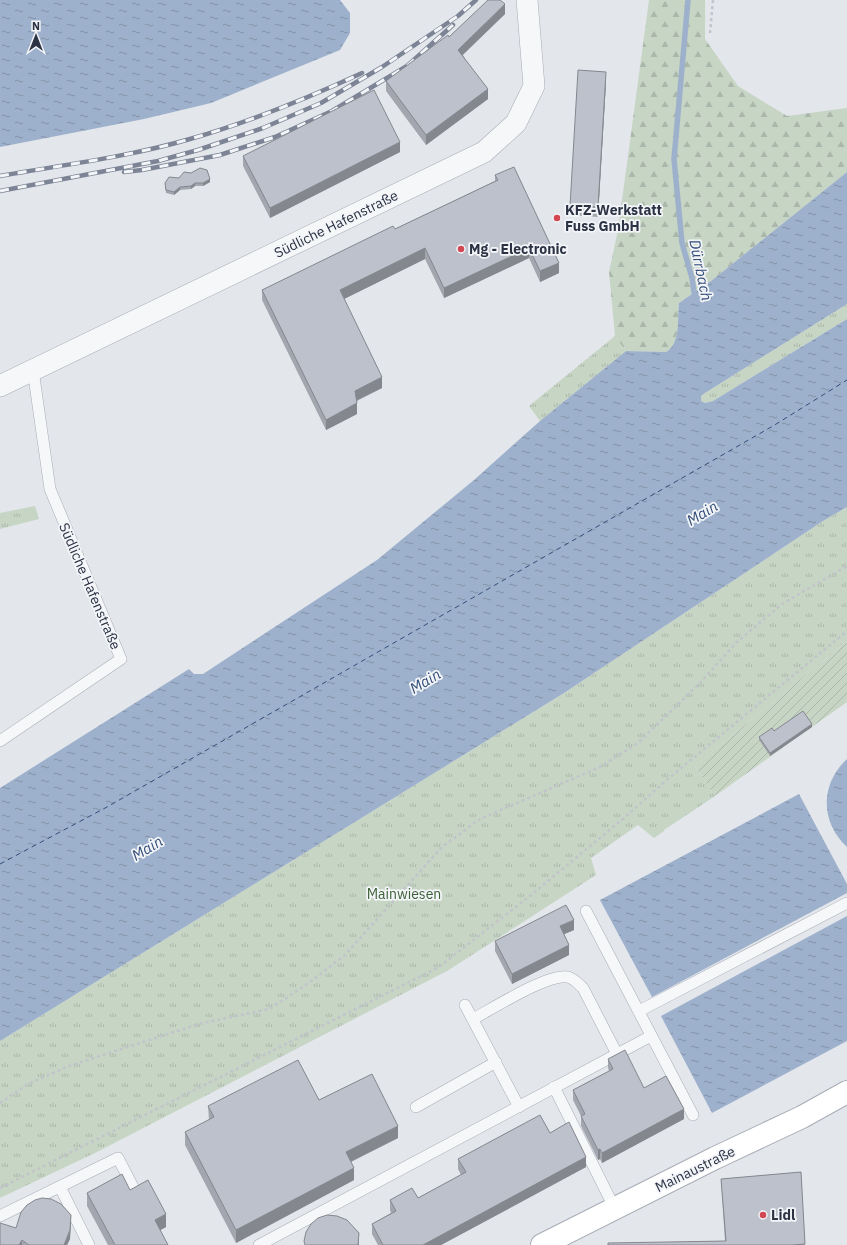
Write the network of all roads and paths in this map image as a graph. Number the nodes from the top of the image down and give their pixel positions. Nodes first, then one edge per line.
1 (527, 0) edge
2 (713, 0) edge
3 (710, 33) dead end
4 (34, 370) junction
5 (0, 386) edge
6 (847, 566) edge
7 (847, 631) edge
8 (0, 741) edge
9 (847, 903) edge
10 (586, 911) dead end
11 (464, 1005) dead end
12 (639, 1011) junction
13 (473, 1019) junction
14 (651, 1036) junction
15 (617, 1054) junction
16 (496, 1062) junction
17 (554, 1087) junction
18 (847, 1092) edge
19 (0, 1103) edge
20 (519, 1107) junction
21 (416, 1108) dead end
22 (693, 1115) dead end
23 (60, 1187) junction
24 (0, 1188) edge
25 (134, 1189) edge
26 (614, 1209) junction
27 (0, 1216) edge
28 (89, 1245) edge
29 (259, 1245) edge
30 (542, 1245) edge

1 - 4 street, Südliche Hafenstraße
2 - 3 path
4 - 5 street, Südliche Hafenstraße
4 - 8 lane, Südliche Hafenstraße
6 - 19 path
7 - 24 path
9 - 12 lane
10 - 12 lane
11 - 13 lane
12 - 14 lane
13 - 15 lane
13 - 16 lane
14 - 15 lane
14 - 22 lane
15 - 17 lane
16 - 20 lane
16 - 21 lane
17 - 20 lane
17 - 26 lane
18 - 26 main road, Mainaustraße
20 - 29 lane
23 - 25 lane
23 - 27 lane
23 - 28 lane
26 - 30 main road, Mainaustraße

